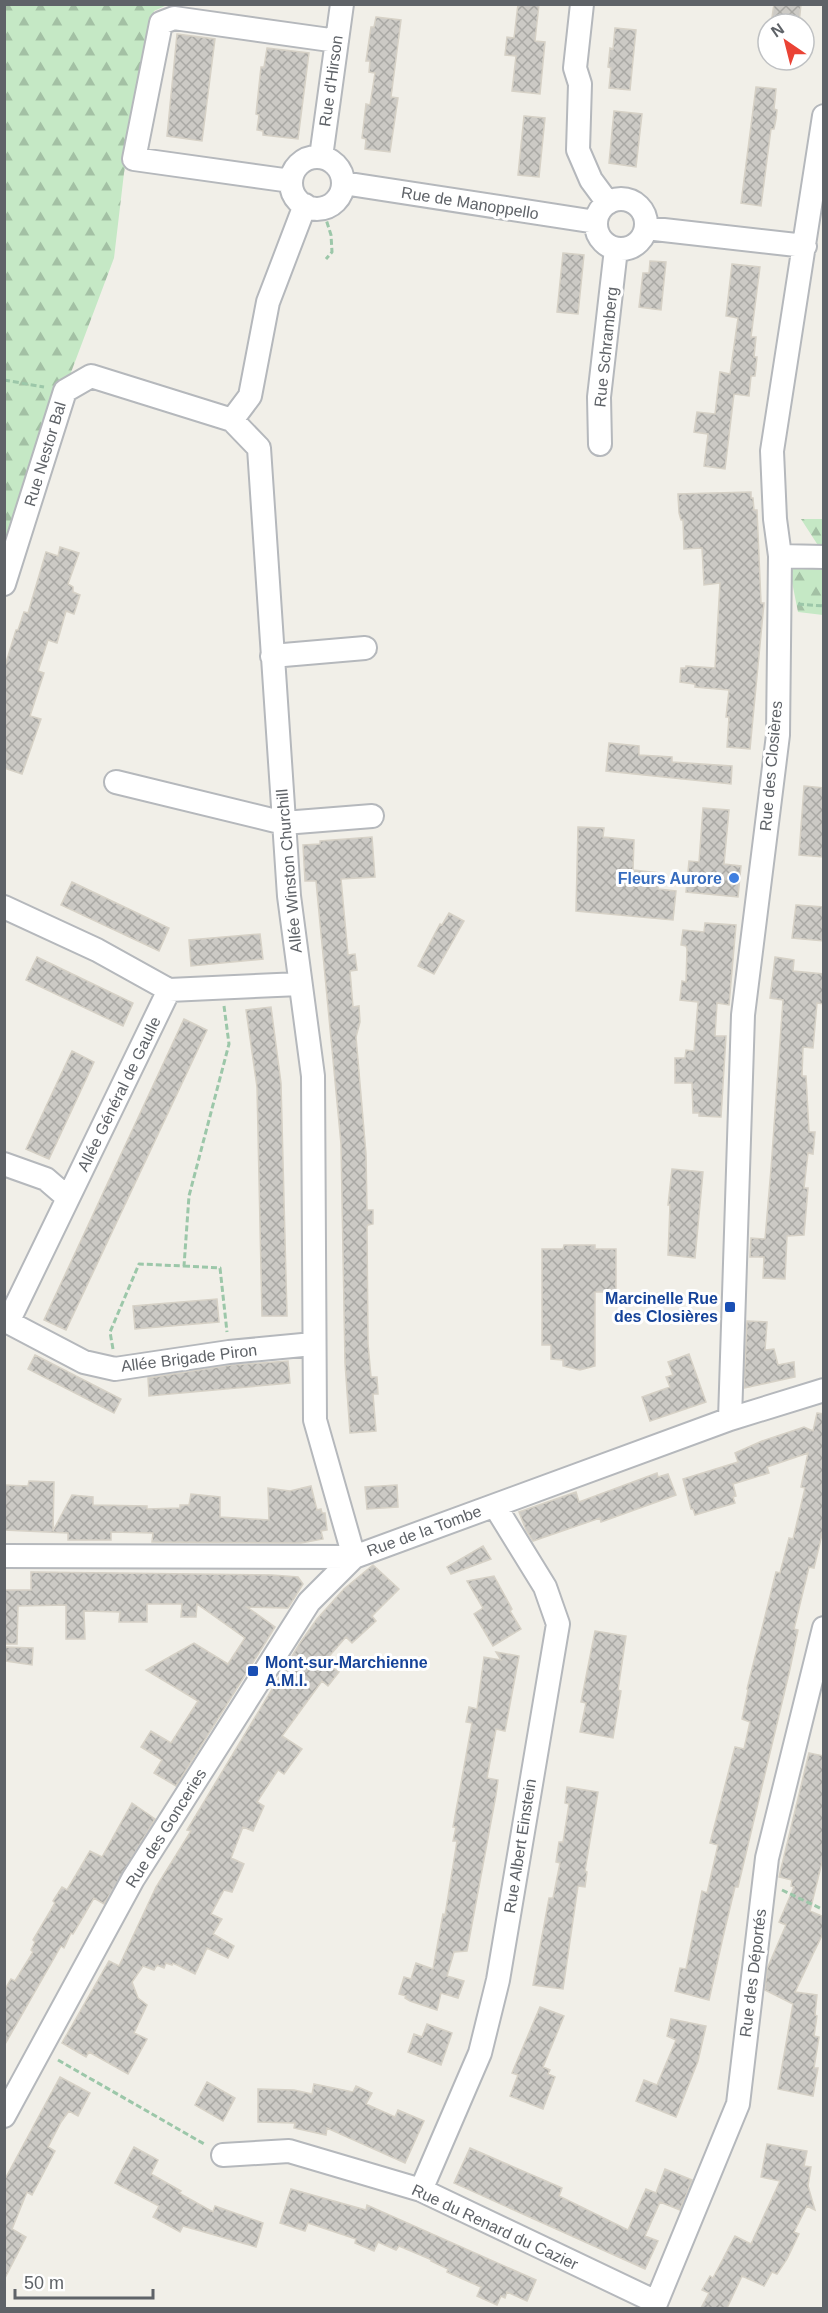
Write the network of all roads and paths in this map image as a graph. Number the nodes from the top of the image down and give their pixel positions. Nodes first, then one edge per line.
1 (342, 4) edge
2 (582, 4) edge
3 (337, 41) junction
4 (824, 116) edge
5 (321, 158) junction
6 (291, 181) junction
7 (343, 183) junction
8 (608, 203) junction
9 (314, 207) junction
10 (596, 222) junction
11 (645, 228) junction
12 (804, 246) junction
13 (616, 249) junction
14 (326, 259) dead end
15 (4, 380) edge
16 (65, 391) junction
17 (232, 420) junction
18 (600, 444) dead end
19 (780, 556) junction
20 (824, 557) edge
21 (4, 584) edge
22 (365, 648) dead end
23 (272, 656) junction
24 (116, 782) dead end
25 (372, 816) dead end
26 (284, 823) junction
27 (4, 907) edge
28 (300, 984) junction
29 (221, 988) junction
30 (169, 990) junction
31 (4, 1164) edge
32 (68, 1198) junction
33 (184, 1266) junction
34 (7, 1320) edge
35 (313, 1344) junction
36 (230, 1352) junction
37 (116, 1369) junction
38 (824, 1390) edge
39 (730, 1419) junction
40 (495, 1506) junction
41 (4, 1556) edge
42 (354, 1557) junction
43 (824, 1628) edge
44 (764, 1882) junction
45 (824, 1910) edge
46 (39, 2050) junction
47 (4, 2116) edge
48 (223, 2155) joint
49 (421, 2190) junction
50 (655, 2305) edge

1 - 3 street, Rue d'Hirson
2 - 8 street
3 - 5 street, Rue d'Hirson
3 - 6 street
4 - 12 street, Rue des Closières
5 - 6 street
5 - 7 street
6 - 9 street
7 - 9 street
7 - 10 street, Rue de Manoppello
8 - 10 street
8 - 11 street
9 - 14 path
9 - 17 street
10 - 13 street
11 - 12 street
11 - 13 street
12 - 19 street, Rue des Closières
13 - 18 street, Rue Schramberg
15 - 16 path
16 - 17 street, Rue Nestor Bal
16 - 21 street, Rue Nestor Bal
17 - 23 street, Allée Winston Churchill
19 - 20 street
19 - 39 street, Rue des Closières
22 - 23 street
23 - 26 street, Allée Winston Churchill
24 - 26 street
25 - 26 street
26 - 28 street, Allée Winston Churchill
27 - 30 street
28 - 29 street
28 - 35 street, Allée Winston Churchill
29 - 30 street
29 - 33 path
30 - 32 street, Allée Général de Gaulle
31 - 32 street
32 - 34 street, Allée Général de Gaulle
33 - 36 path
33 - 37 path
34 - 37 street, Allée Brigade Piron
35 - 36 street, Allée Brigade Piron
35 - 42 street, Allée Winston Churchill
36 - 37 street, Allée Brigade Piron
38 - 39 street, Rue de la Tombe
39 - 40 street, Rue de la Tombe
40 - 42 street, Rue de la Tombe
40 - 49 street, Rue Albert Einstein
41 - 42 street, Rue de la Tombe
42 - 46 street, Rue des Gonceries
43 - 44 street, Rue des Déportés
44 - 45 path
44 - 50 street, Rue des Déportés
46 - 47 street, Rue des Gonceries
46 - 48 path
48 - 49 street, Rue du Renard du Cazier
49 - 50 street, Rue du Renard du Cazier

